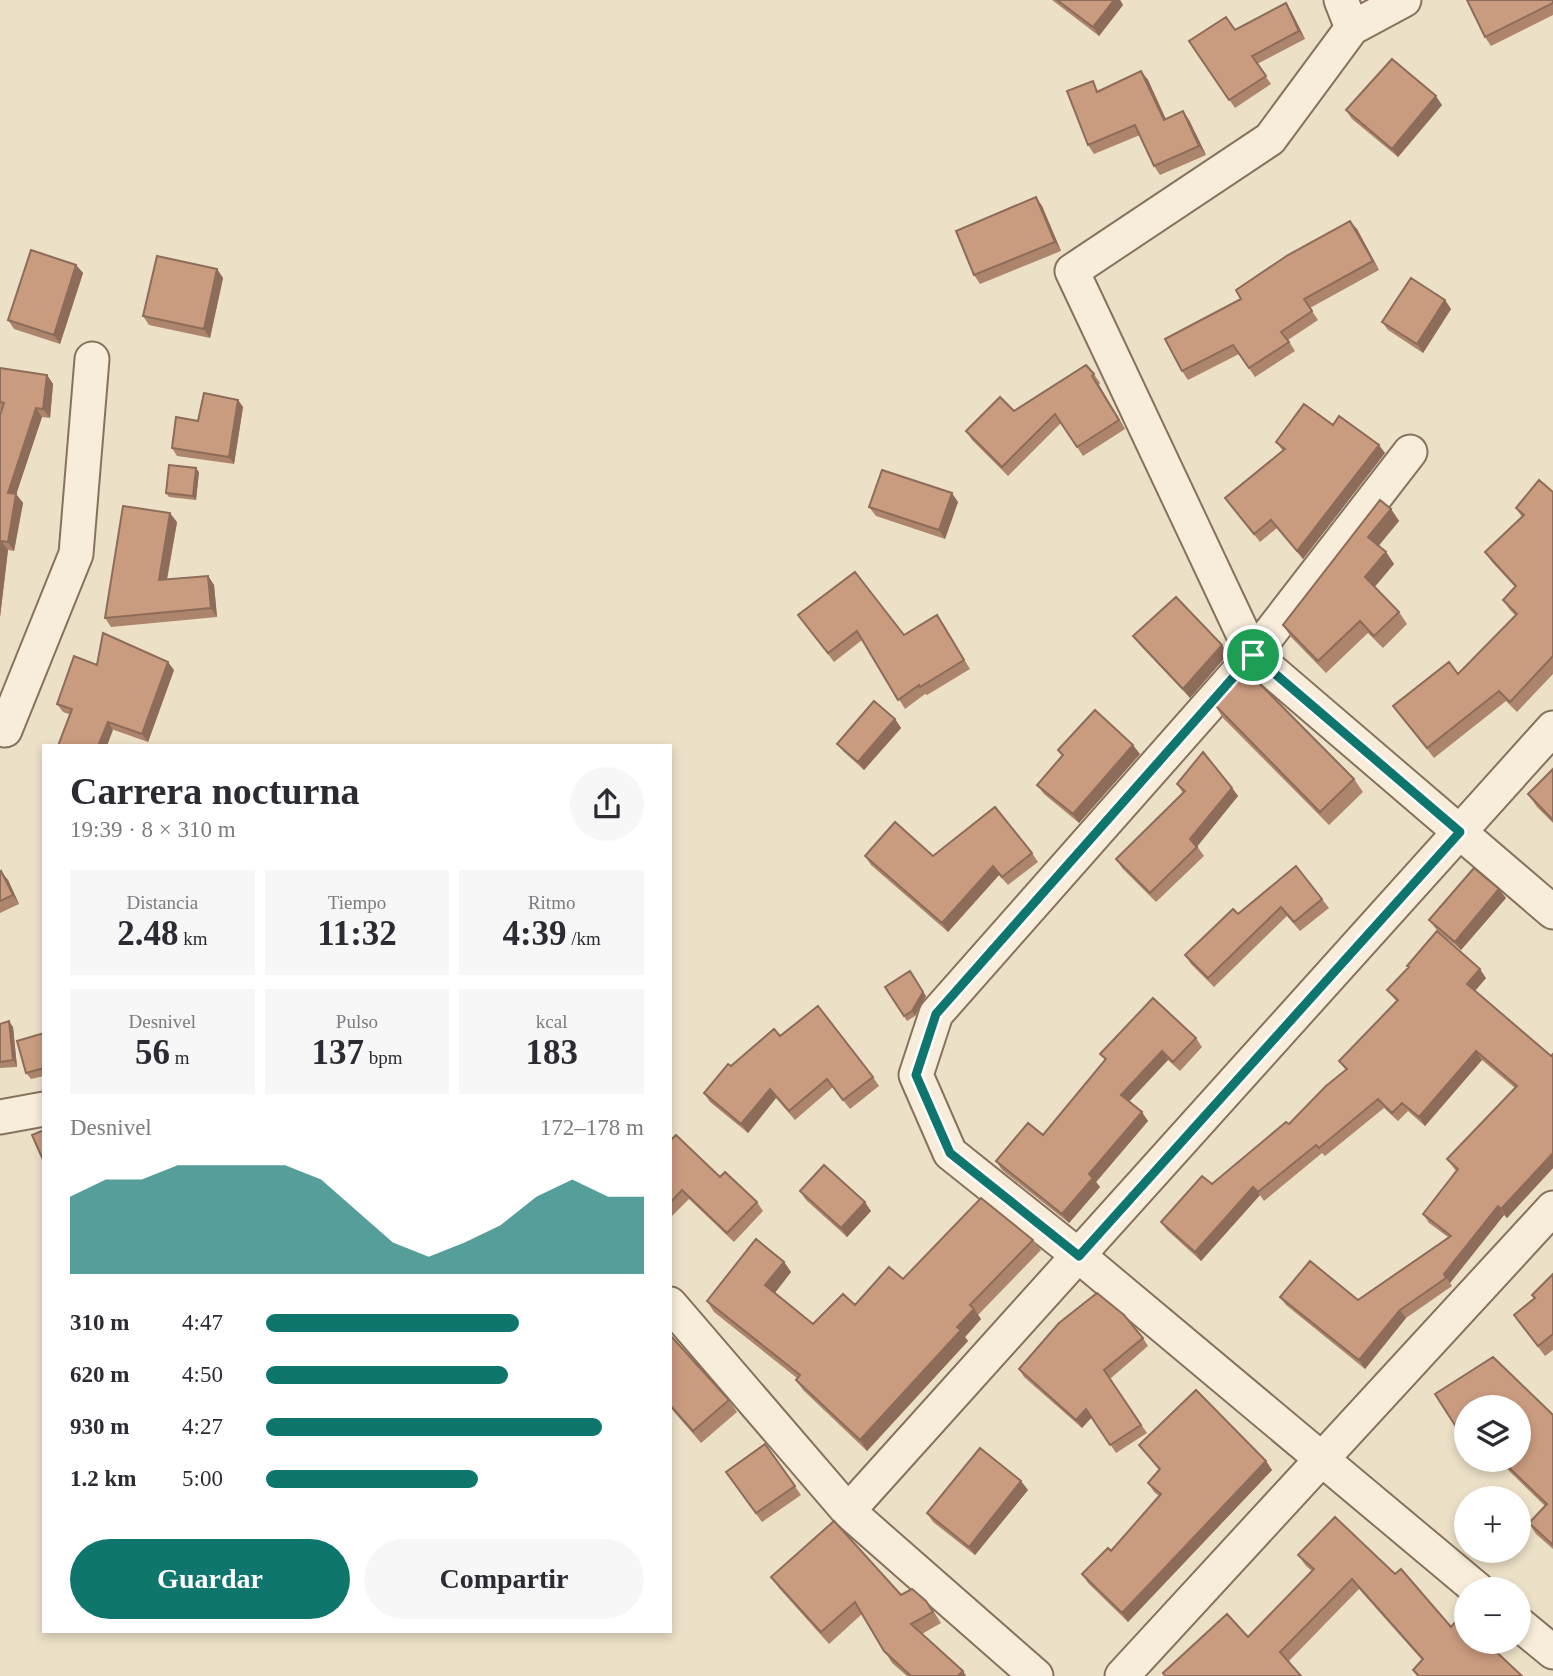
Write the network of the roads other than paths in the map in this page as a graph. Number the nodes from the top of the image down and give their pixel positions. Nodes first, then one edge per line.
1 (1404, 0) edge
2 (1346, 14) edge
3 (92, 359) dead end
4 (1410, 452) dead end
5 (1253, 655) junction
6 (1553, 728) edge
7 (0, 729) edge
8 (1460, 832) junction
9 (1553, 912) edge
10 (42, 1109) edge
11 (0, 1116) edge
12 (1553, 1208) edge
13 (1079, 1256) junction
14 (672, 1306) edge
15 (1322, 1460) junction
16 (848, 1511) junction
17 (1463, 1577) edge
18 (1531, 1634) edge
19 (1553, 1652) edge
20 (1036, 1676) edge
21 (1122, 1676) edge

1 - 2 street
2 - 5 street
3 - 7 street
4 - 5 street
5 - 8 street
5 - 13 street
6 - 8 street
8 - 9 street
8 - 13 street
10 - 11 street
12 - 15 street
13 - 15 street
13 - 16 street
14 - 16 street
15 - 17 street
15 - 21 street
16 - 20 street
18 - 19 street

